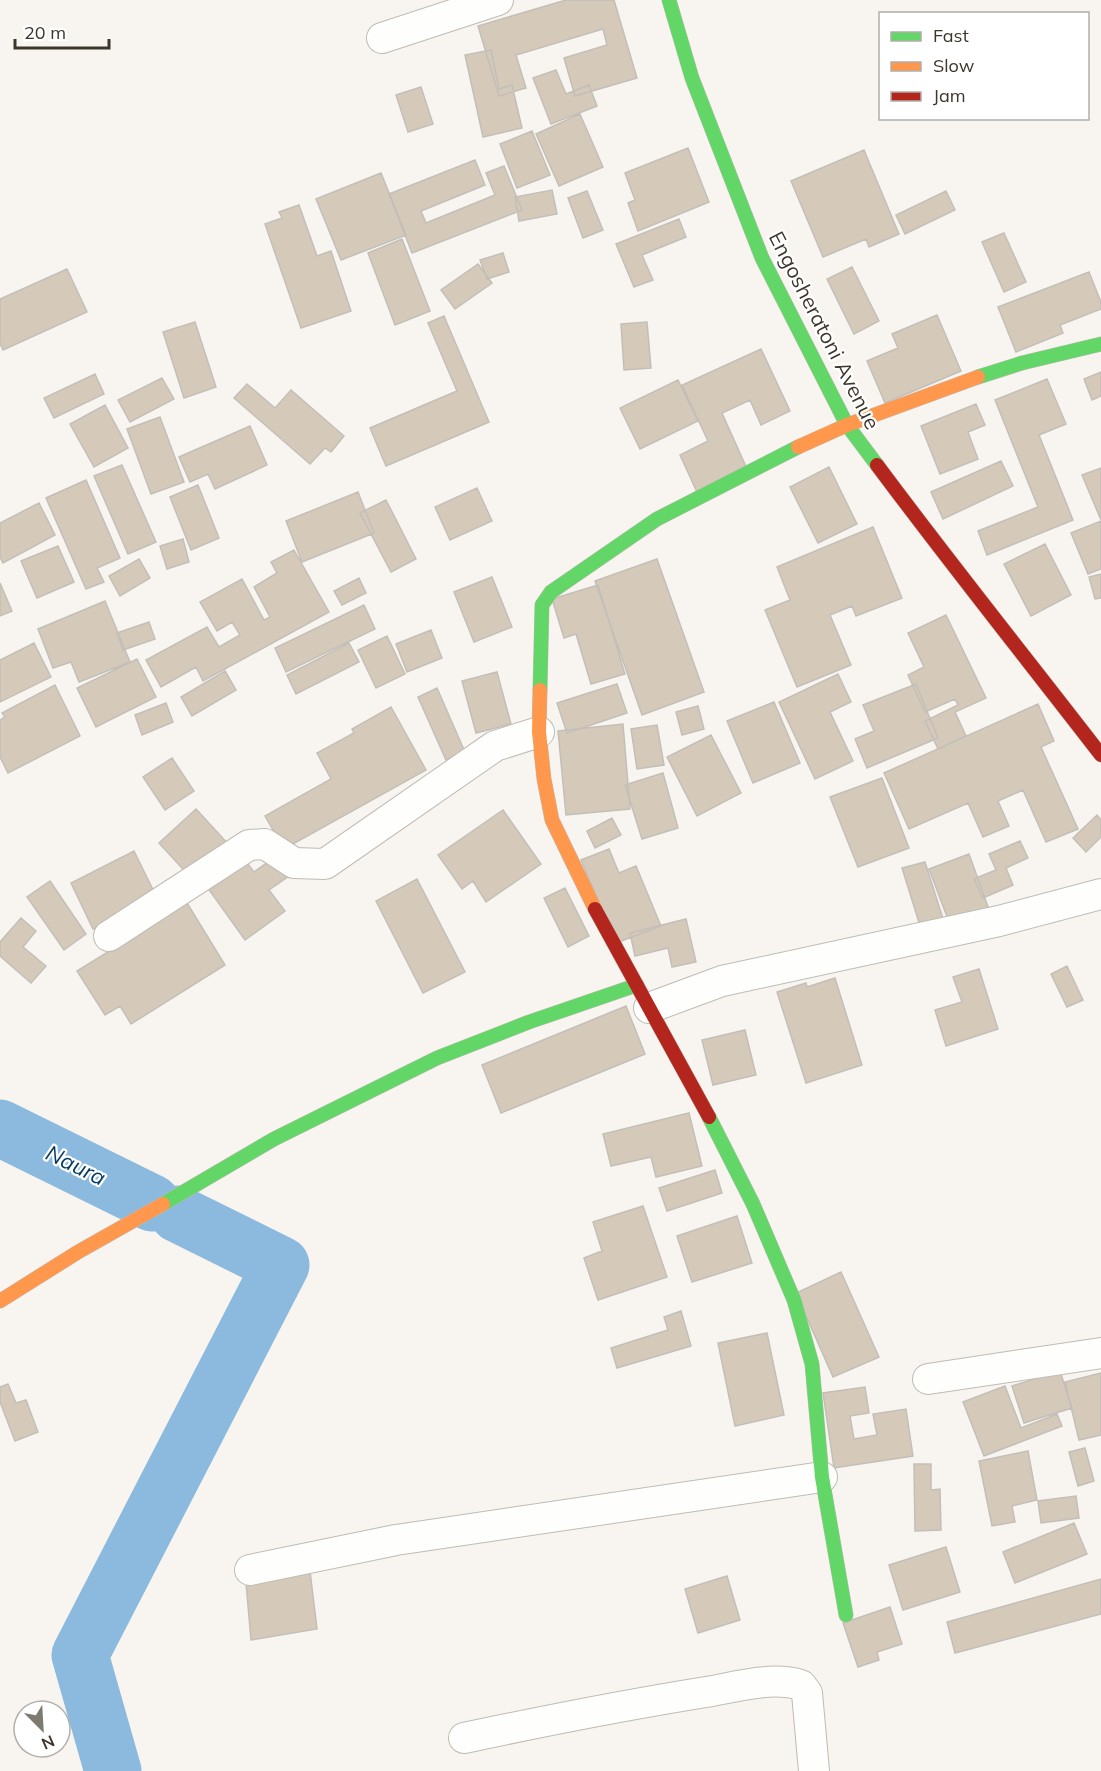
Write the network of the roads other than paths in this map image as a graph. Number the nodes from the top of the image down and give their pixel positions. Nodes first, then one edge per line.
1 (498, 0) edge
2 (669, 0) edge
3 (382, 38) dead end
4 (1101, 344) edge
5 (847, 425) junction
6 (539, 732) junction
7 (1101, 755) edge
8 (1101, 894) edge
9 (108, 936) dead end
10 (643, 997) junction
11 (0, 1301) edge
12 (1101, 1353) edge
13 (928, 1379) dead end
14 (822, 1477) junction
15 (250, 1570) dead end
16 (846, 1615) dead end
17 (464, 1738) dead end
18 (814, 1771) edge

1 - 3 street
2 - 5 street, Engosheratoni Avenue
4 - 5 street
5 - 6 street
5 - 7 street, Engosheratoni Avenue
6 - 9 street
6 - 10 street
8 - 10 street
10 - 11 street
10 - 14 street
12 - 13 street
14 - 15 street
14 - 16 street
17 - 18 street

